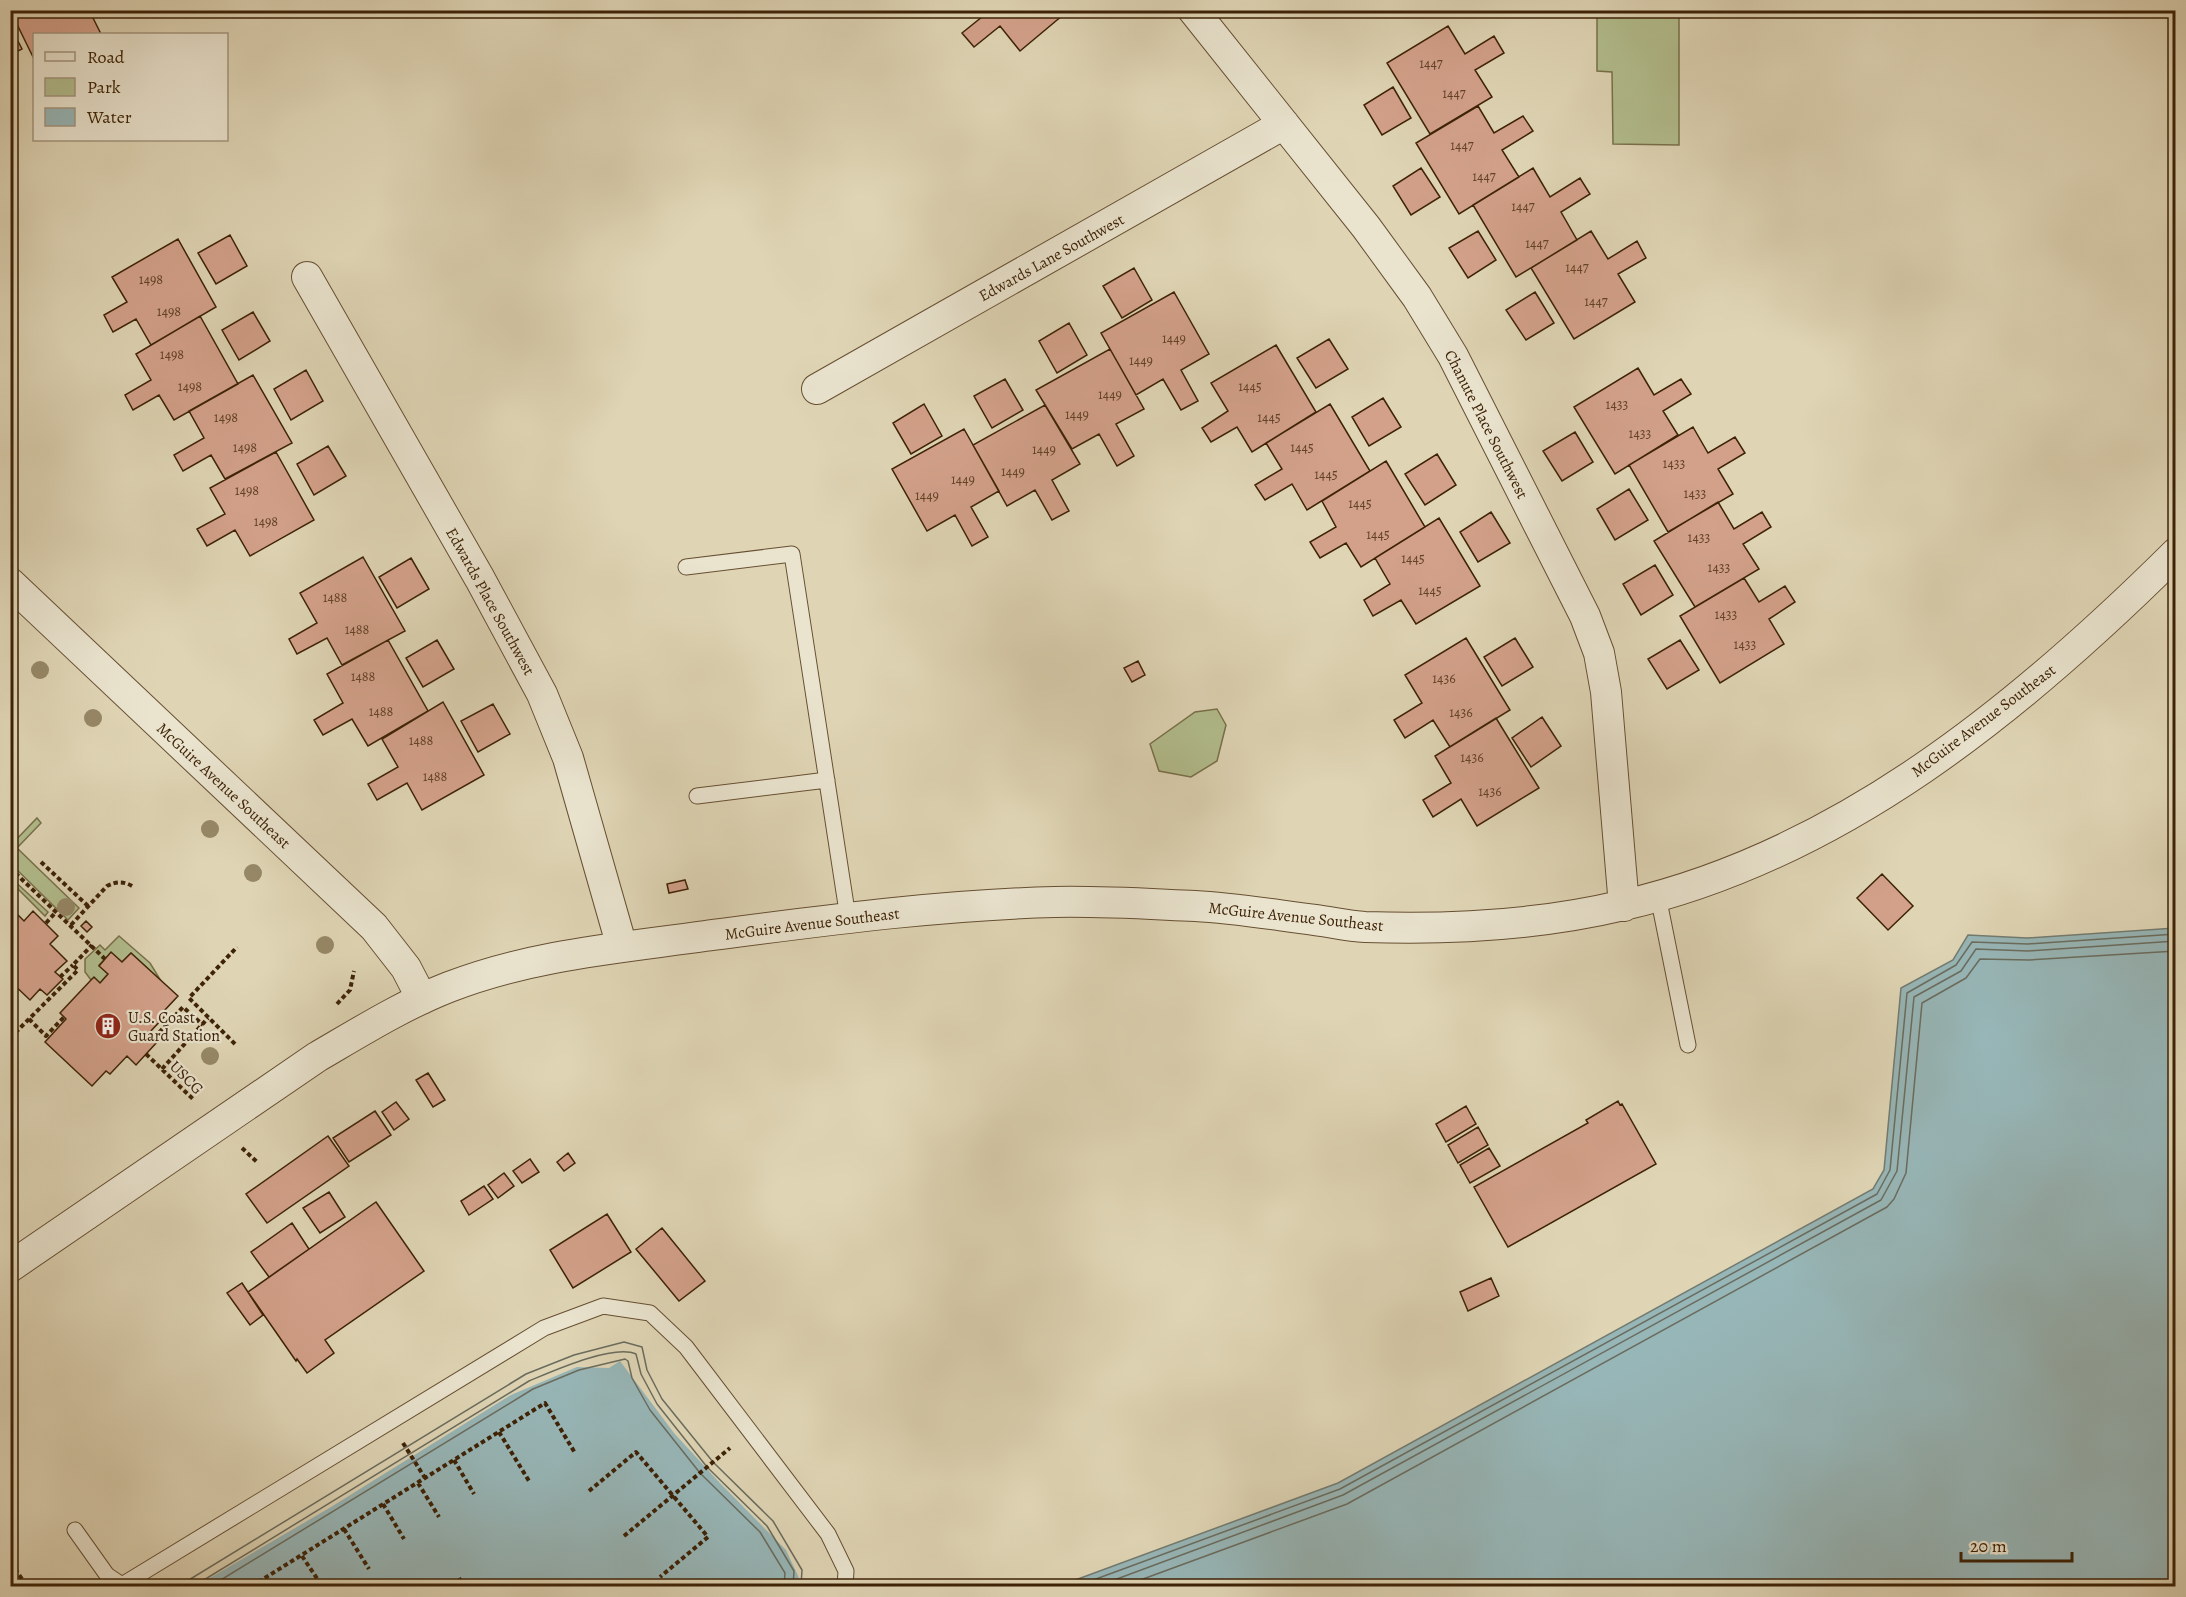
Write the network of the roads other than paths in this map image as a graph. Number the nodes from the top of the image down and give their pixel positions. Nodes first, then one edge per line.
1 (1193, 10) edge
2 (1284, 124) junction
3 (308, 277) dead end
4 (817, 389) dead end
5 (2175, 553) edge
6 (686, 567) dead end
7 (10, 583) edge
8 (827, 780) junction
9 (697, 796) dead end
10 (1658, 896) junction
11 (1623, 906) junction
12 (848, 918) junction
13 (622, 947) junction
14 (422, 999) junction
15 (1688, 1045) dead end
16 (10, 1267) edge
17 (75, 1530) dead end
18 (845, 1587) edge

1 - 2 street, Chanute Place Southwest
2 - 4 street, Edwards Lane Southwest
2 - 11 street, Chanute Place Southwest
3 - 13 street, Edwards Place Southwest
5 - 10 street, McGuire Avenue Southeast
6 - 8 lane
7 - 14 street, McGuire Avenue Southeast
8 - 9 lane
8 - 12 lane
10 - 11 street, McGuire Avenue Southeast
10 - 15 lane
11 - 12 street, McGuire Avenue Southeast
12 - 13 street, McGuire Avenue Southeast
13 - 14 street, McGuire Avenue Southeast
14 - 16 street, McGuire Avenue Southeast
17 - 18 lane

